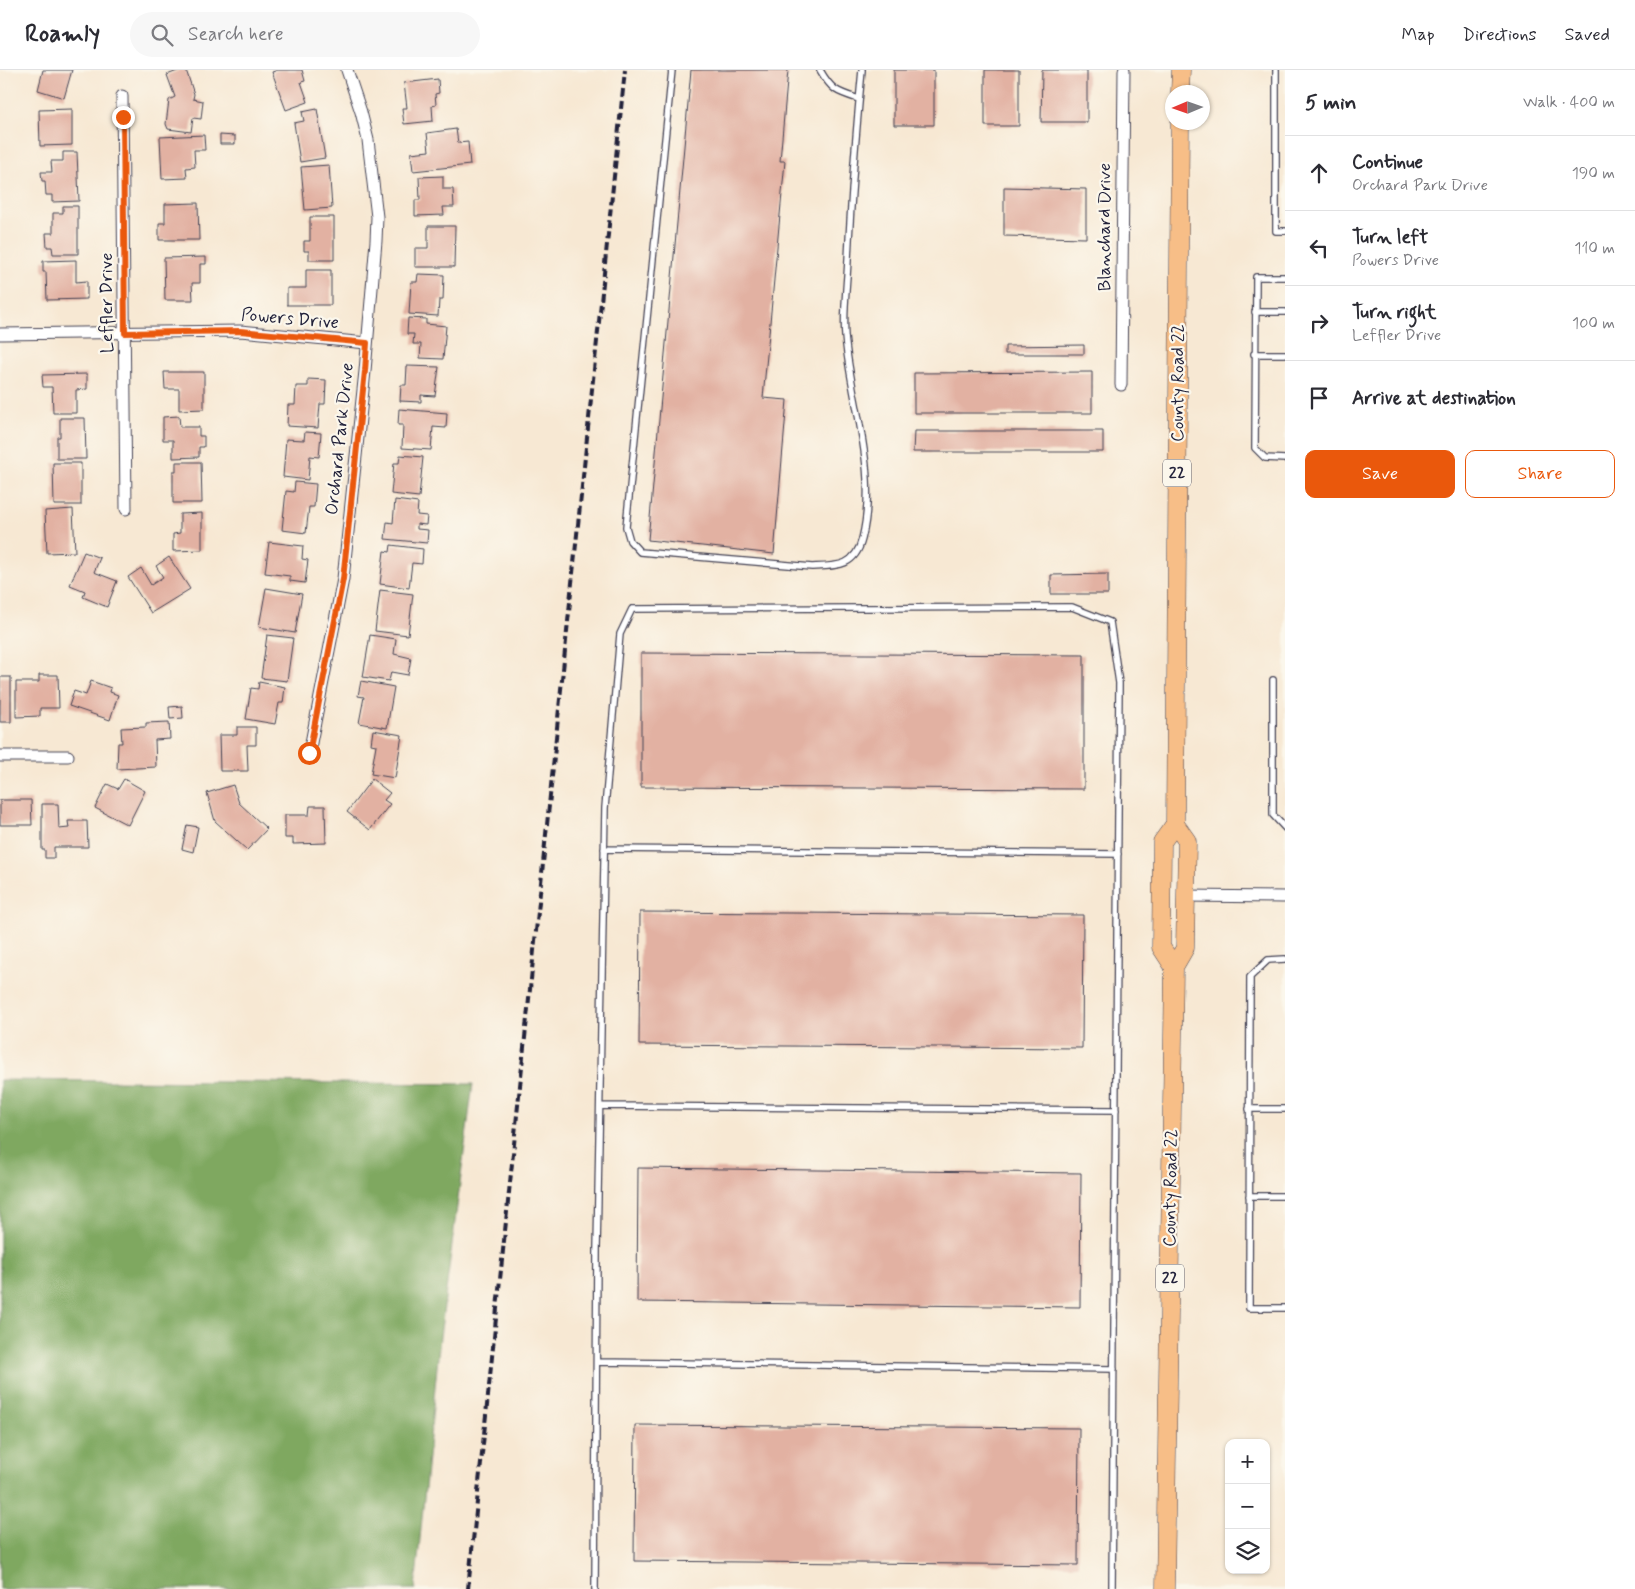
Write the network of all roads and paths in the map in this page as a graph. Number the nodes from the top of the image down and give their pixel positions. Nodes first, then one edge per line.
1 (347, 70) edge
2 (672, 70) edge
3 (820, 70) edge
4 (862, 70) edge
5 (1124, 70) edge
6 (1180, 70) edge
7 (1276, 70) edge
8 (1180, 85) edge
9 (122, 96) dead end
10 (859, 100) junction
11 (1180, 130) edge
12 (1285, 231) edge
13 (1285, 277) edge
14 (1255, 312) junction
15 (1285, 312) edge
16 (125, 333) junction
17 (0, 334) edge
18 (367, 343) junction
19 (1254, 354) junction
20 (1285, 354) edge
21 (1121, 385) dead end
22 (1285, 458) edge
23 (126, 509) dead end
24 (1273, 680) dead end
25 (309, 753) dead end
26 (0, 756) edge
27 (68, 756) dead end
28 (1175, 824) junction
29 (1285, 828) edge
30 (604, 848) junction
31 (1118, 854) junction
32 (1186, 896) junction
33 (1285, 897) edge
34 (1285, 959) edge
35 (1174, 966) junction
36 (600, 1106) junction
37 (1249, 1109) junction
38 (1285, 1109) edge
39 (1116, 1110) junction
40 (1249, 1196) junction
41 (1285, 1196) edge
42 (1285, 1308) edge
43 (597, 1362) junction
44 (1114, 1369) junction
45 (595, 1589) edge
46 (1112, 1589) edge
47 (1165, 1589) edge

1 - 18 street, Orchard Park Drive
2 - 10 lane
3 - 10 lane
4 - 10 lane
5 - 21 street, Blanchard Drive
6 - 8 main road
7 - 12 lane
9 - 16 street, Leffler Drive
11 - 28 main road, County Road 22 / 22
13 - 14 lane
14 - 15 lane
14 - 19 lane
16 - 17 street, Powers Drive
16 - 18 street, Powers Drive
16 - 23 street, Leffler Drive
18 - 25 street, Orchard Park Drive
19 - 20 lane
19 - 22 lane
24 - 29 lane
26 - 27 street
28 - 32 main road, County Road 22 / 22
28 - 35 main road
30 - 31 lane
30 - 31 lane
30 - 36 lane
31 - 39 lane
32 - 33 street
32 - 35 main road, County Road 22 / 22
34 - 37 lane
35 - 47 main road, County Road 22 / 22
36 - 39 lane
36 - 43 lane
37 - 38 lane
37 - 40 lane
39 - 44 lane
40 - 41 lane
40 - 42 lane
43 - 44 lane
43 - 45 lane
44 - 46 lane

